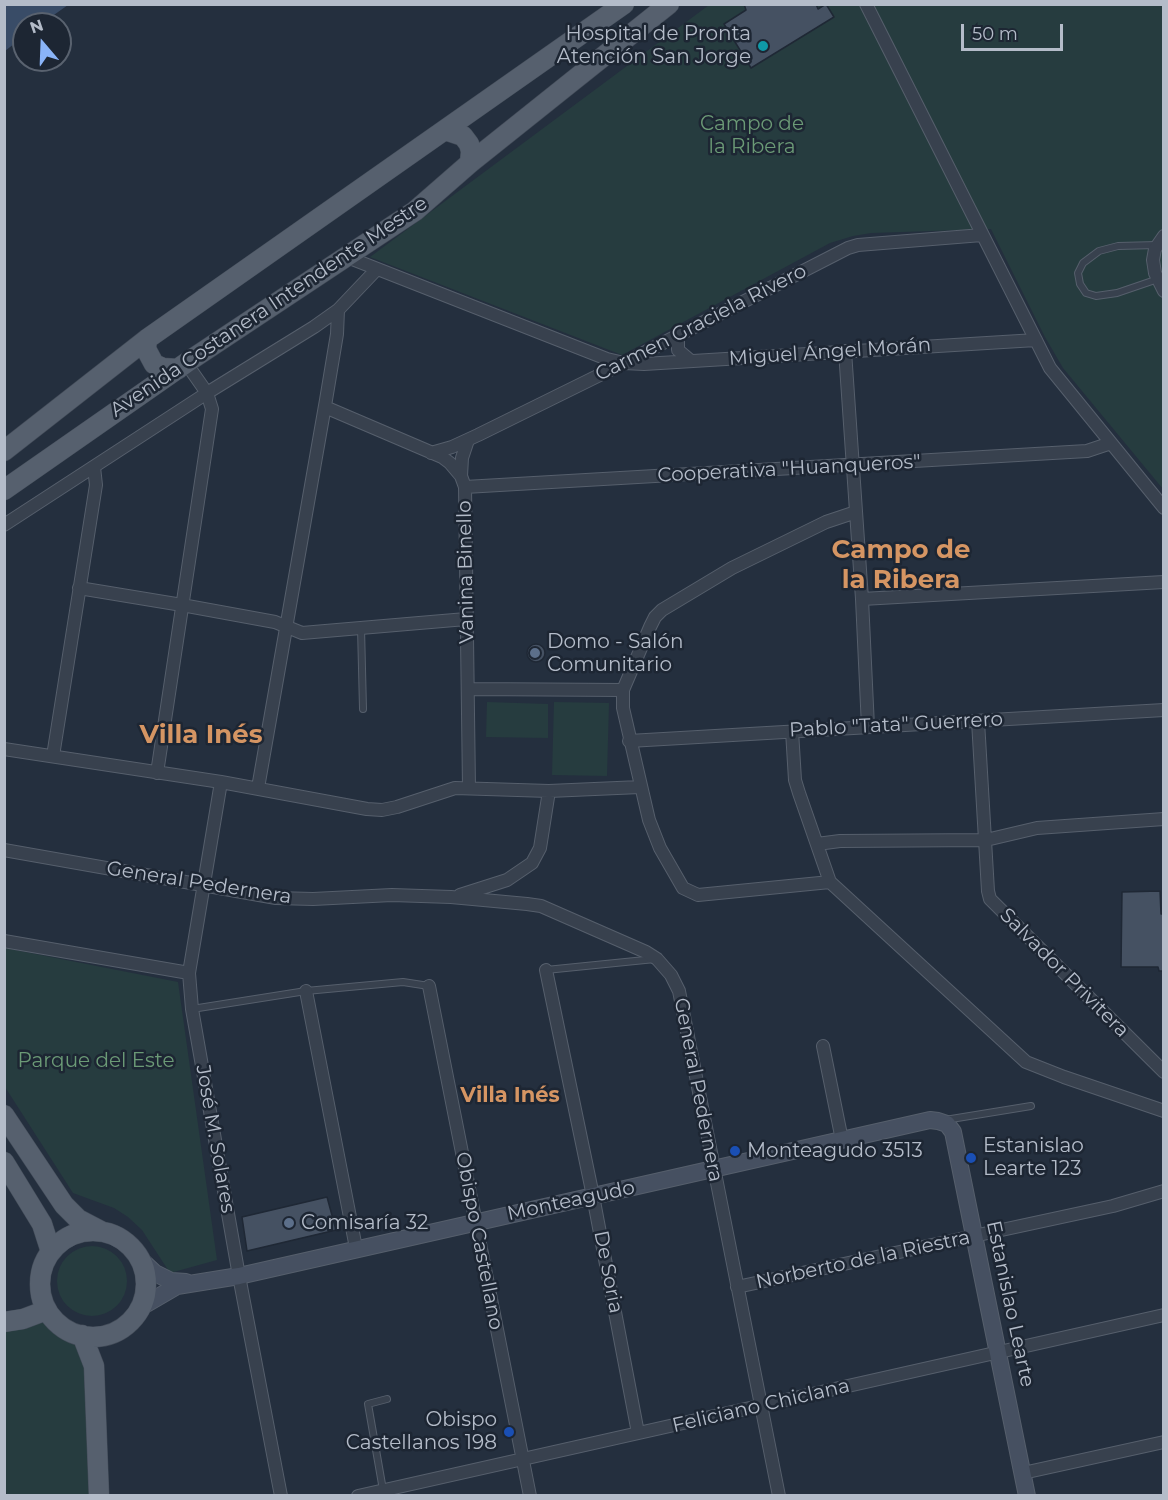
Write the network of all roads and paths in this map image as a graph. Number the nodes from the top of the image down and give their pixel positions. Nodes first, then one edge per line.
1 (624, 4) edge
2 (669, 4) edge
3 (867, 4) edge
4 (445, 130) junction
5 (470, 164) junction
6 (982, 235) junction
7 (1160, 240) edge
8 (347, 257) junction
9 (377, 269) junction
10 (1158, 279) junction
11 (1164, 291) edge
12 (338, 310) junction
13 (314, 327) junction
14 (678, 336) junction
15 (147, 339) junction
16 (336, 340) junction
17 (1036, 340) junction
18 (845, 351) junction
19 (691, 361) junction
20 (624, 363) junction
21 (182, 366) junction
22 (207, 393) junction
23 (325, 407) junction
24 (468, 440) junction
25 (1112, 443) junction
26 (4, 451) edge
27 (430, 453) junction
28 (853, 465) junction
29 (94, 467) junction
30 (463, 481) junction
31 (4, 490) edge
32 (1164, 508) edge
33 (856, 512) junction
34 (4, 525) edge
35 (1164, 582) edge
36 (79, 588) junction
37 (862, 599) junction
38 (182, 605) junction
39 (466, 619) junction
40 (285, 627) junction
41 (361, 628) junction
42 (468, 689) junction
43 (623, 690) junction
44 (363, 709) dead end
45 (1164, 710) edge
46 (978, 720) junction
47 (868, 727) junction
48 (792, 731) junction
49 (629, 741) junction
50 (4, 749) edge
51 (53, 756) junction
52 (157, 773) junction
53 (221, 782) junction
54 (640, 787) junction
55 (258, 788) junction
56 (469, 788) junction
57 (549, 791) junction
58 (1164, 819) edge
59 (986, 840) junction
60 (817, 844) junction
61 (4, 850) edge
62 (830, 882) junction
63 (203, 886) junction
64 (451, 897) junction
65 (4, 941) edge
66 (657, 959) junction
67 (546, 970) joint
68 (189, 973) junction
69 (429, 986) joint
70 (306, 991) junction
71 (192, 1009) junction
72 (823, 1046) dead end
73 (1164, 1072) edge
74 (1032, 1106) dead end
75 (1164, 1111) edge
76 (4, 1115) edge
77 (943, 1122) junction
78 (842, 1140) junction
79 (4, 1162) edge
80 (714, 1169) junction
81 (1164, 1191) edge
82 (593, 1196) junction
83 (475, 1222) junction
84 (101, 1232) junction
85 (975, 1235) junction
86 (356, 1248) junction
87 (51, 1252) junction
88 (140, 1259) junction
89 (239, 1276) junction
90 (193, 1282) junction
91 (738, 1287) junction
92 (141, 1307) junction
93 (47, 1310) junction
94 (1164, 1315) edge
95 (14, 1320) edge
96 (82, 1335) junction
97 (999, 1353) junction
98 (387, 1399) dead end
99 (761, 1406) junction
100 (638, 1433) junction
101 (1164, 1442) edge
102 (522, 1459) junction
103 (1023, 1473) junction
104 (383, 1490) junction
105 (99, 1496) edge
106 (281, 1496) edge
107 (358, 1496) edge
108 (530, 1496) edge
109 (779, 1496) edge
110 (1027, 1496) edge

1 - 4 main road, Avenida Costanera Intendente Mestre
2 - 5 main road, Avenida Costanera Intendente Mestre
3 - 6 street
4 - 5 main road
4 - 15 main road, Avenida Costanera Intendente Mestre
5 - 8 main road, Avenida Costanera Intendente Mestre
6 - 14 street, Carmen Graciela Rivero
6 - 17 street
7 - 10 street
7 - 10 lane
8 - 9 street
8 - 21 main road, Avenida Costanera Intendente Mestre
9 - 12 street
9 - 20 street
10 - 11 street
12 - 13 street
12 - 16 street
13 - 16 street
13 - 22 street
14 - 19 street
14 - 20 street, Carmen Graciela Rivero
15 - 21 main road
15 - 26 main road, Avenida Costanera Intendente Mestre
16 - 23 street
17 - 18 street, Miguel Ángel Morán
17 - 25 street
18 - 19 street, Miguel Ángel Morán
18 - 28 street
19 - 20 street, Miguel Ángel Morán
20 - 24 street, Carmen Graciela Rivero
21 - 22 street
21 - 31 main road, Avenida Costanera Intendente Mestre
22 - 29 street
22 - 38 street
23 - 27 street, Vanina Binello
23 - 40 street
24 - 27 street, Carmen Graciela Rivero
24 - 30 street
25 - 28 street, Cooperativa "Huanqueros"
25 - 32 street
27 - 30 street, Vanina Binello
28 - 30 street, Cooperativa "Huanqueros"
28 - 33 street
29 - 34 street
29 - 36 street
30 - 39 street, Vanina Binello
33 - 37 street
33 - 43 street
35 - 37 street
36 - 38 street
36 - 51 street
37 - 47 street
38 - 40 street
38 - 52 street
39 - 41 street
39 - 42 street, Vanina Binello
40 - 41 street
40 - 55 street
41 - 44 lane
42 - 43 street
42 - 56 street, Vanina Binello
43 - 49 street
45 - 46 street, Pablo "Tata" Guerrero
46 - 47 street, Pablo "Tata" Guerrero
46 - 59 street, Salvador Privitera
47 - 48 street, Pablo "Tata" Guerrero
48 - 49 street, Pablo "Tata" Guerrero
48 - 60 street
49 - 54 street
50 - 51 street
51 - 52 street
52 - 53 street
53 - 55 street
53 - 63 street, José M. Solares
54 - 57 street
54 - 62 street
55 - 56 street
56 - 57 street
57 - 64 street
58 - 59 street
59 - 60 street
59 - 73 street, Salvador Privitera
60 - 62 street
61 - 63 street, General Pedernera
62 - 75 street
63 - 64 street, General Pedernera
63 - 68 street, José M. Solares
64 - 66 street, General Pedernera
65 - 68 street
66 - 67 lane
66 - 80 street, General Pedernera
67 - 82 street, De Soria
68 - 71 street, José M. Solares
69 - 70 lane
69 - 83 street, Obispo Castellano
70 - 71 lane
70 - 86 street
71 - 89 street, José M. Solares
72 - 78 street
74 - 77 lane
76 - 84 main road
77 - 78 street, Monteagudo
77 - 85 street, Estanislao Learte
78 - 80 street, Monteagudo
79 - 87 main road
80 - 82 street, Monteagudo
80 - 91 street, General Pedernera
81 - 85 street, Norberto de la Riestra
82 - 83 street, Monteagudo
82 - 100 street, De Soria
83 - 86 street, Monteagudo
83 - 102 street, Obispo Castellano
84 - 87 main road
84 - 88 main road
85 - 91 street, Norberto de la Riestra
85 - 97 street, Estanislao Learte
86 - 89 street, Monteagudo
87 - 93 main road
88 - 90 street, Monteagudo
88 - 92 main road
89 - 90 street, Monteagudo
89 - 106 street, José M. Solares
90 - 92 street, Monteagudo
91 - 99 street, General Pedernera
92 - 96 main road
93 - 95 main road
93 - 96 main road
94 - 97 street, Feliciano Chiclana
96 - 105 main road
97 - 99 street, Feliciano Chiclana
97 - 103 street, Estanislao Learte
98 - 104 lane
99 - 100 street, Feliciano Chiclana
99 - 109 street, General Pedernera
100 - 102 street, Feliciano Chiclana
101 - 103 street
102 - 104 street, Feliciano Chiclana
102 - 108 street, Obispo Castellano
103 - 110 street, Estanislao Learte
104 - 107 street, Feliciano Chiclana

